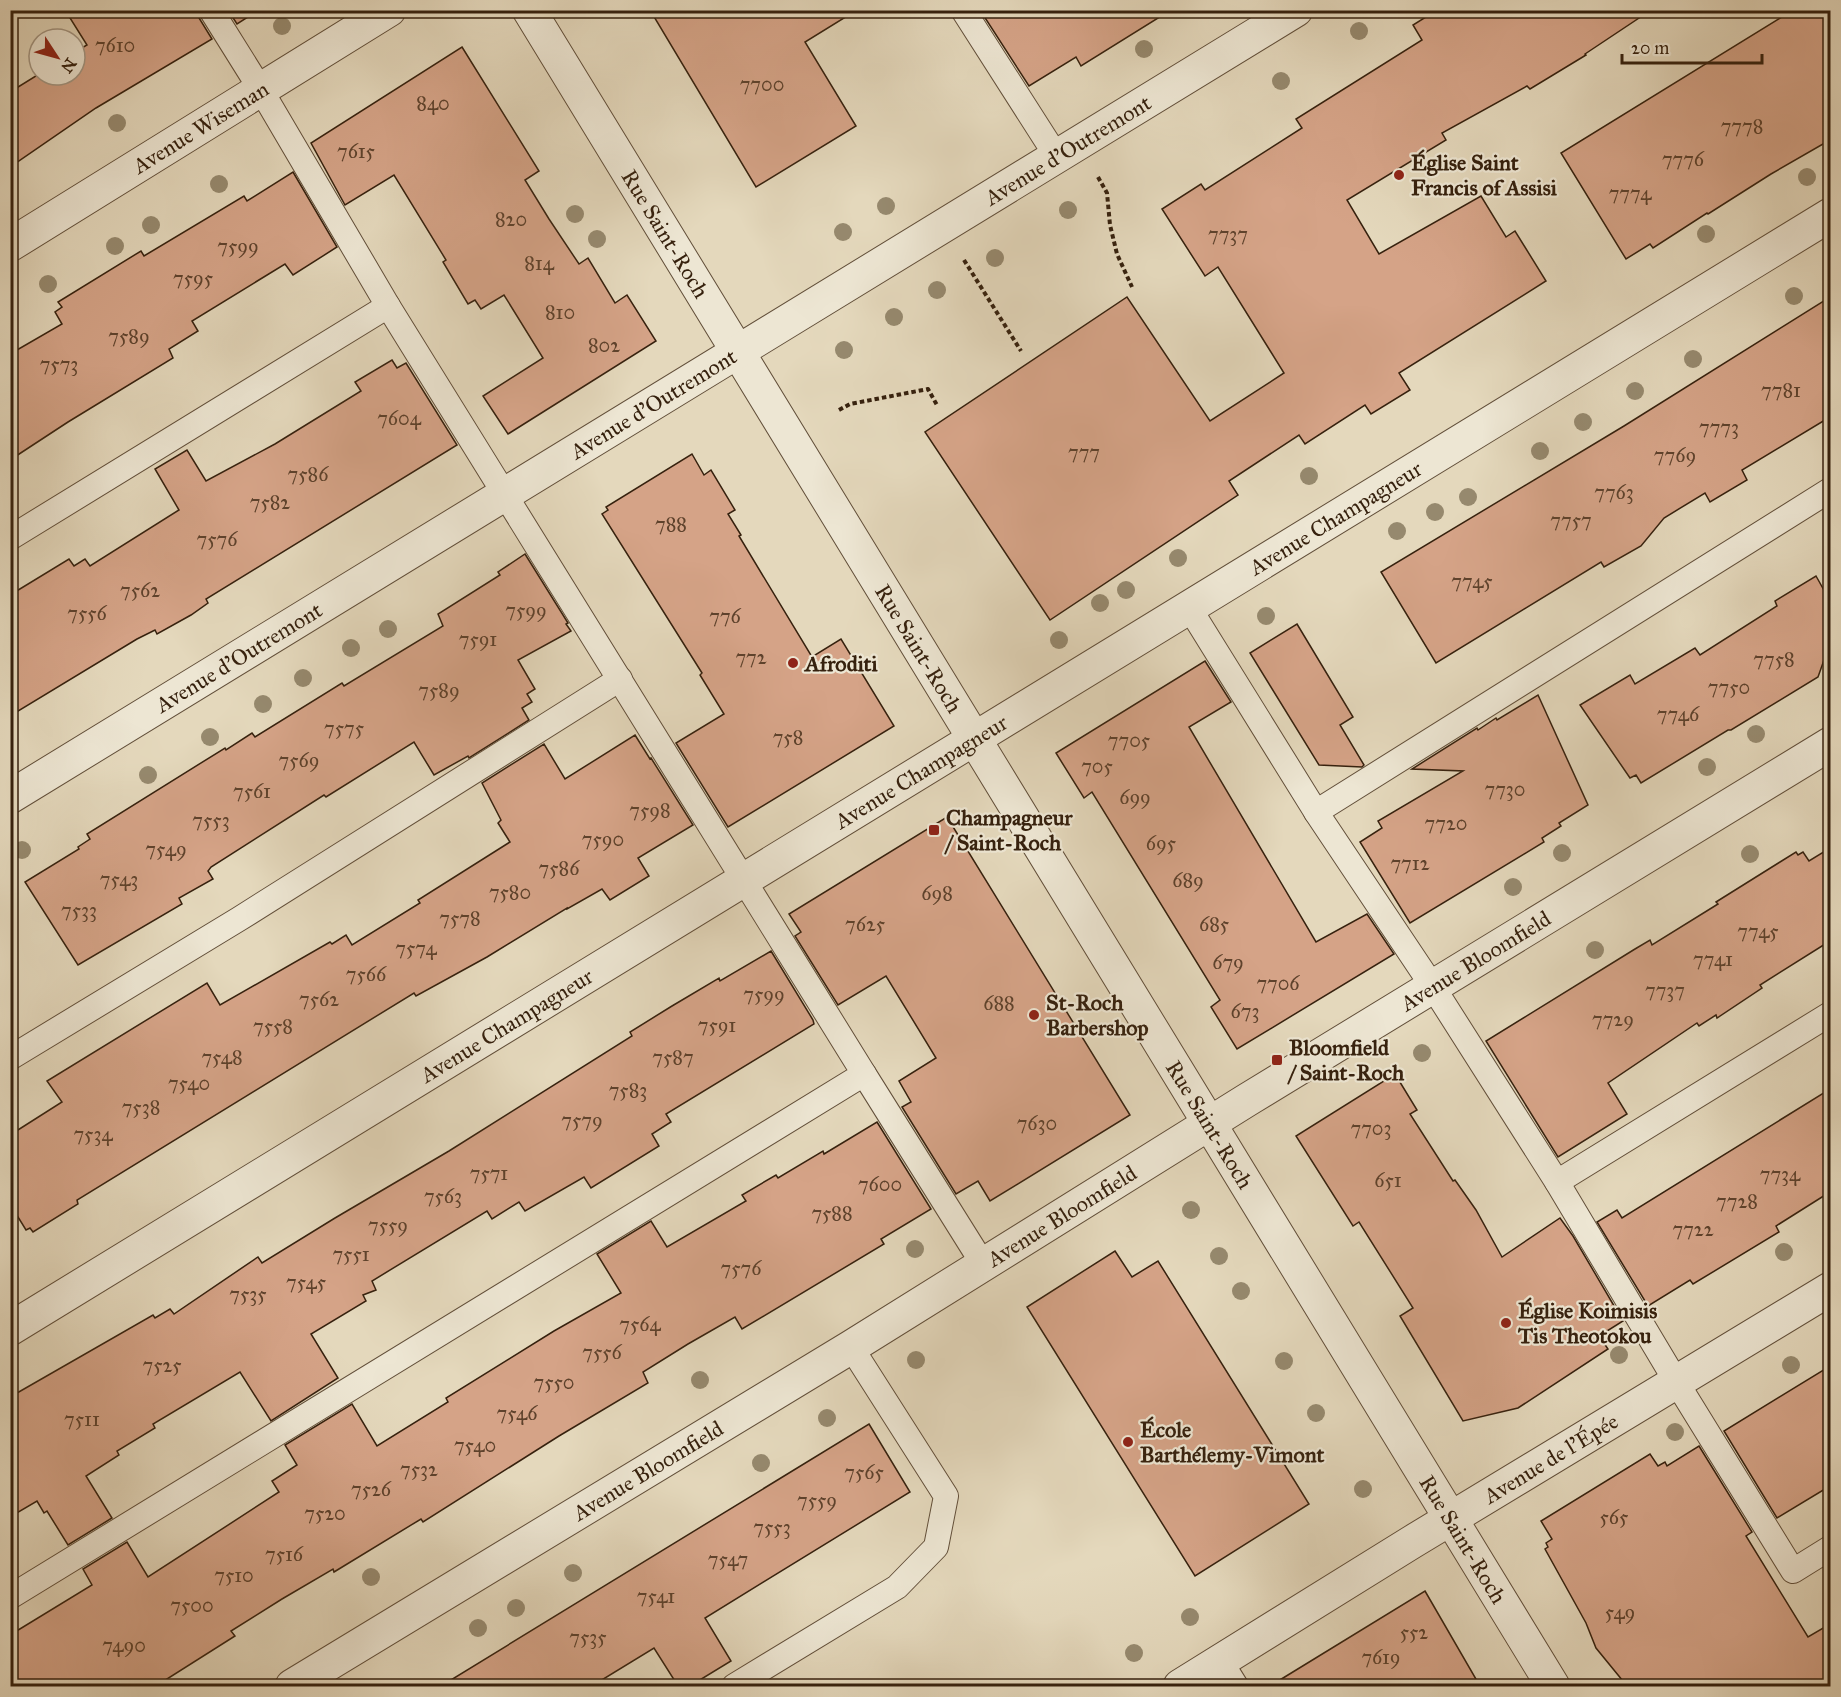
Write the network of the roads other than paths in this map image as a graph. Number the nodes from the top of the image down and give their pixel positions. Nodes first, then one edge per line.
1 (211, 10) edge
2 (389, 10) edge
3 (529, 10) edge
4 (963, 10) edge
5 (1296, 10) edge
6 (261, 90) junction
7 (1068, 150) junction
8 (1830, 214) edge
9 (10, 245) edge
10 (388, 306) junction
11 (738, 352) junction
12 (1830, 490) edge
13 (505, 495) junction
14 (10, 538) edge
15 (1190, 609) junction
16 (620, 679) junction
17 (975, 739) junction
18 (1830, 744) edge
19 (10, 797) edge
20 (1316, 812) junction
21 (744, 879) junction
22 (1432, 987) junction
23 (1830, 1014) edge
24 (10, 1058) edge
25 (864, 1074) junction
26 (1210, 1124) junction
27 (1557, 1182) junction
28 (982, 1264) junction
29 (1830, 1289) edge
30 (10, 1329) edge
31 (851, 1347) junction
32 (1677, 1383) junction
33 (1449, 1519) junction
34 (1830, 1548) edge
35 (10, 1597) edge
36 (1228, 1674) edge
37 (292, 1686) edge
38 (734, 1686) edge
39 (1180, 1686) edge
40 (1552, 1686) edge

1 - 6 lane
2 - 6 street, Avenue Wiseman
3 - 11 street, Rue Saint-Roch
4 - 7 lane
5 - 7 street, Avenue d'Outremont
6 - 9 street, Avenue Wiseman
6 - 10 lane
7 - 11 street, Avenue d'Outremont
8 - 15 street, Avenue Champagneur
10 - 13 lane
10 - 14 lane
11 - 13 street, Avenue d'Outremont
11 - 17 street, Rue Saint-Roch
12 - 20 lane
13 - 16 lane
13 - 19 street, Avenue d'Outremont
15 - 17 street, Avenue Champagneur
15 - 20 lane
16 - 21 lane
16 - 24 lane
17 - 21 street, Avenue Champagneur
17 - 26 street, Rue Saint-Roch
18 - 22 street, Avenue Bloomfield
20 - 22 lane
21 - 25 lane
21 - 30 street, Avenue Champagneur
22 - 26 street, Avenue Bloomfield
22 - 27 lane
23 - 27 lane
25 - 28 lane
25 - 35 lane
26 - 28 street, Avenue Bloomfield
26 - 33 street, Rue Saint-Roch
27 - 32 lane
28 - 31 street, Avenue Bloomfield
29 - 32 street, Avenue de l'Épée
31 - 37 street, Avenue Bloomfield
31 - 38 lane
32 - 33 street, Avenue de l'Épée
32 - 34 lane
33 - 36 street, Avenue de l'Épée
33 - 40 street, Rue Saint-Roch
36 - 39 street, Avenue de l'Épée

